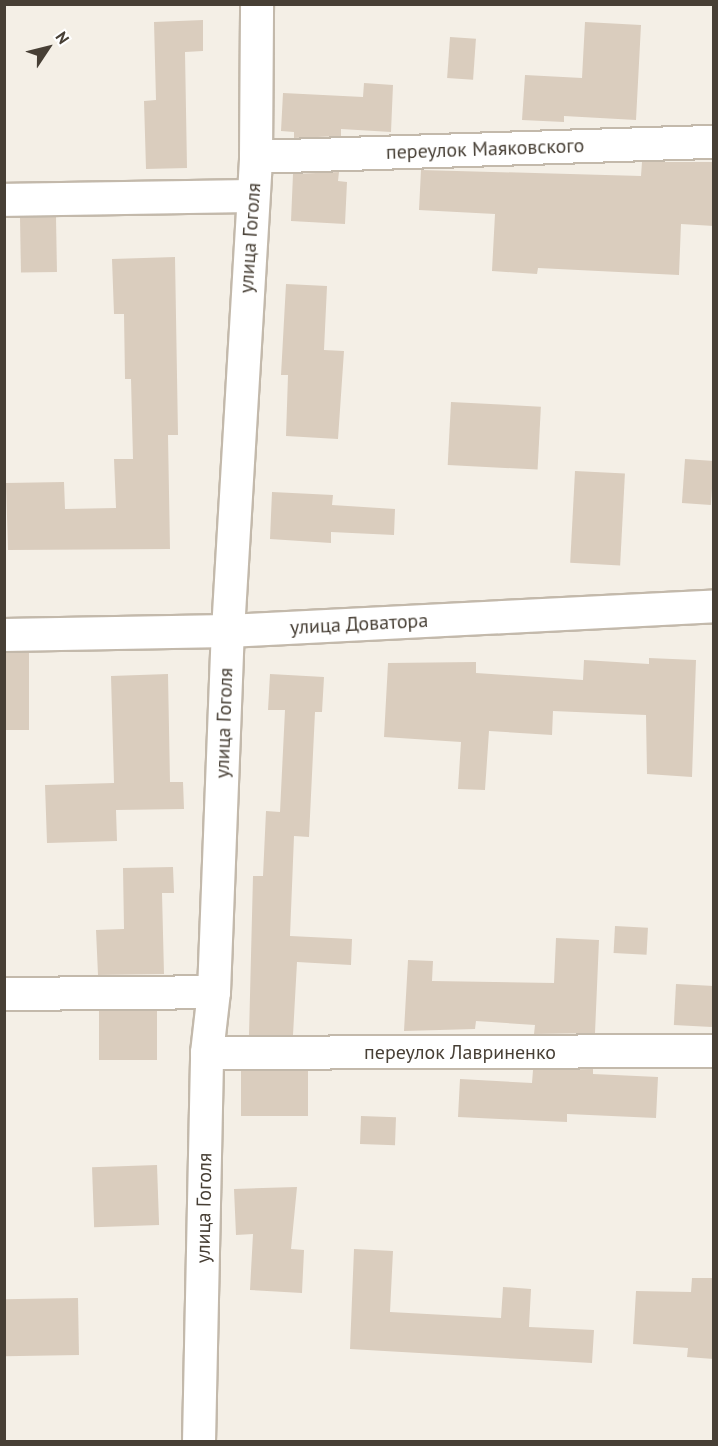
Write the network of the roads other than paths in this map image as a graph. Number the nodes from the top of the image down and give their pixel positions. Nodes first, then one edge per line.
1 (257, 4) edge
2 (714, 142) edge
3 (256, 157) junction
4 (251, 196) junction
5 (4, 200) edge
6 (714, 606) edge
7 (228, 631) junction
8 (4, 634) edge
9 (214, 992) junction
10 (4, 994) edge
11 (714, 1051) edge
12 (207, 1053) junction
13 (199, 1442) edge

1 - 3 street, улица Гоголя
2 - 3 street, переулок Маяковского
3 - 4 street, улица Гоголя
4 - 5 street
4 - 7 street, улица Гоголя
6 - 7 street, улица Доватора
7 - 8 street, улица Доватора
7 - 9 street, улица Гоголя
9 - 10 street
9 - 12 street, улица Гоголя
11 - 12 street, переулок Лавриненко
12 - 13 street, улица Гоголя

